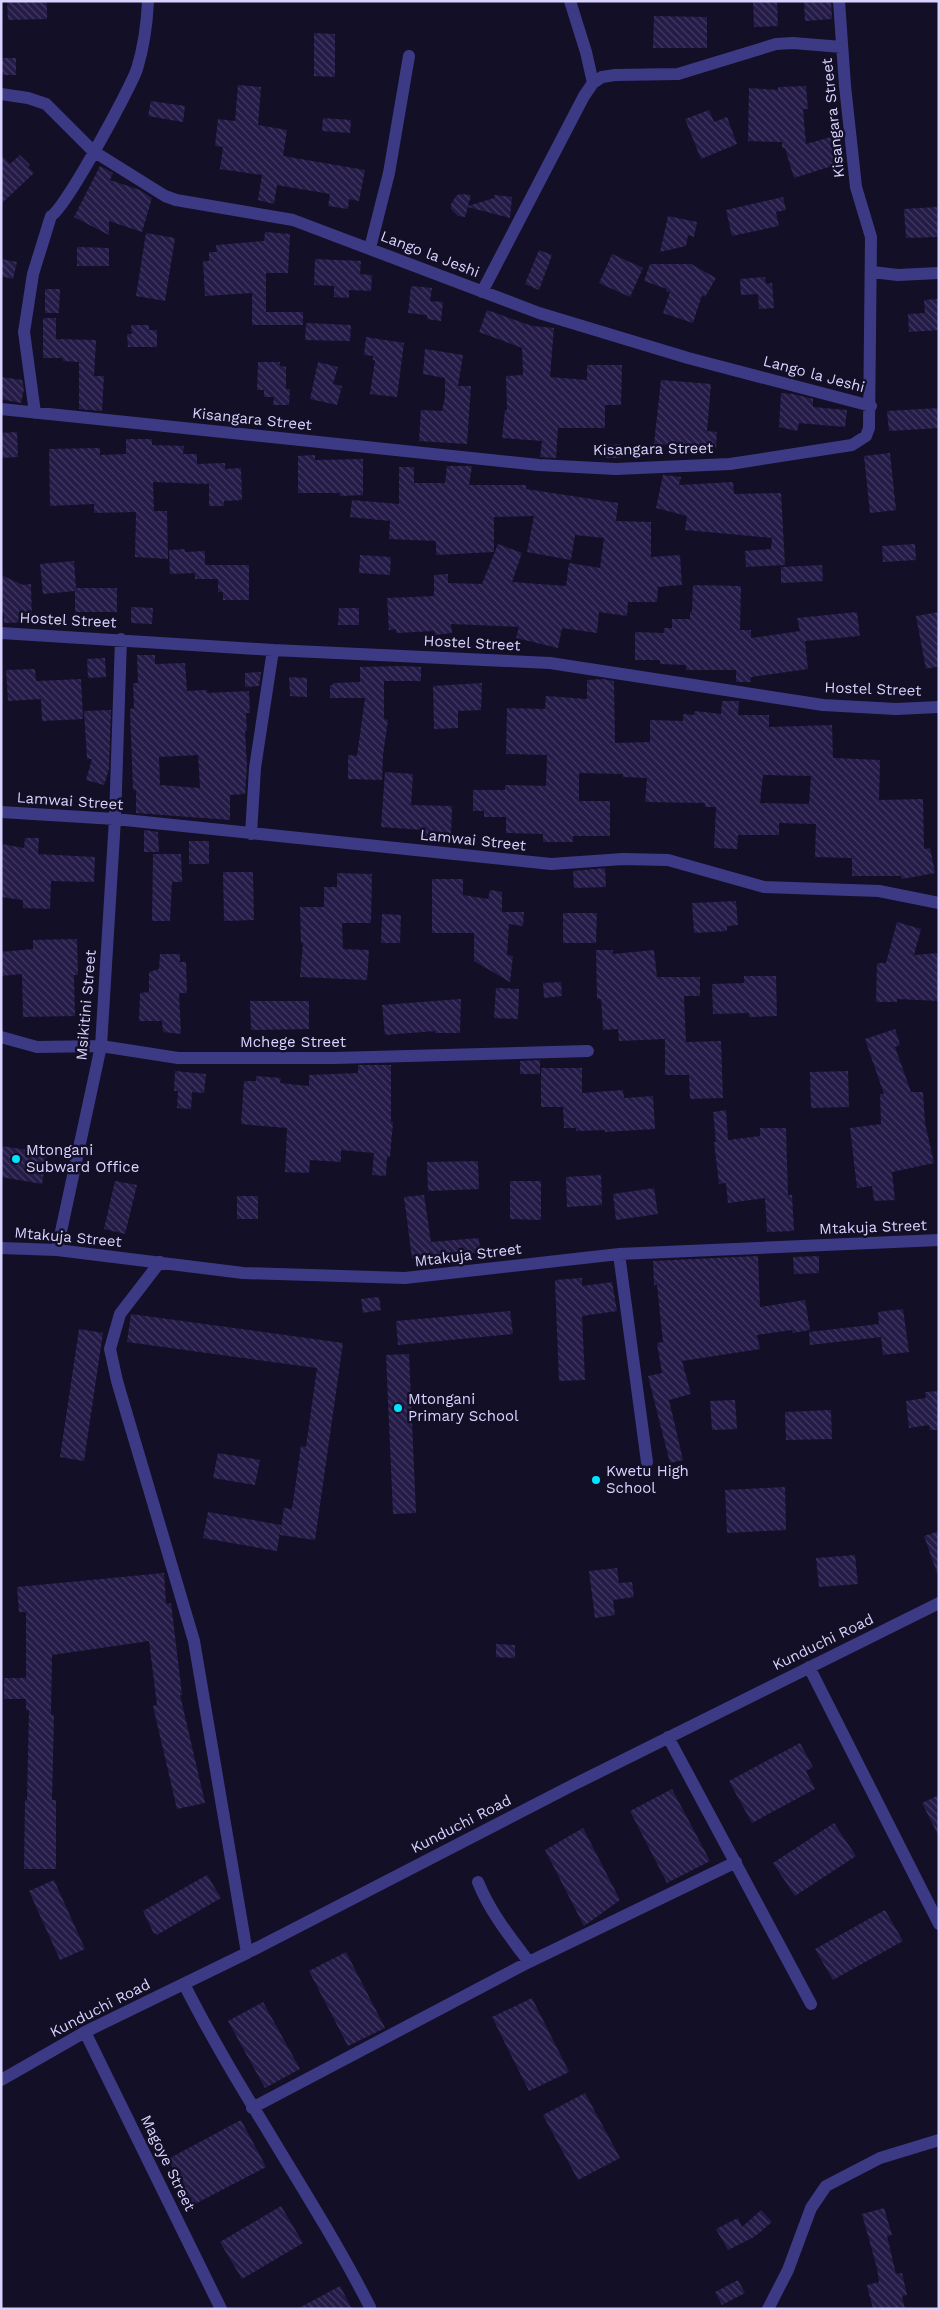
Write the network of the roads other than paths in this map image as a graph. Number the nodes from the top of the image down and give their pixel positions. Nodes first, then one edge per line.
1 (148, 1) edge
2 (570, 1) edge
3 (839, 1) edge
4 (842, 47) junction
5 (409, 56) dead end
6 (594, 83) junction
7 (1, 94) edge
8 (93, 151) junction
9 (370, 248) junction
10 (872, 272) junction
11 (939, 273) edge
12 (482, 292) junction
13 (871, 406) junction
14 (1, 409) edge
15 (35, 413) junction
16 (1, 633) edge
17 (121, 639) junction
18 (273, 650) junction
19 (939, 706) edge
20 (1, 812) edge
21 (116, 819) junction
22 (251, 834) junction
23 (939, 903) edge
24 (1, 1037) edge
25 (101, 1046) junction
26 (588, 1051) dead end
27 (939, 1240) edge
28 (1, 1248) edge
29 (57, 1250) junction
30 (619, 1254) junction
31 (160, 1262) junction
32 (647, 1462) dead end
33 (939, 1603) edge
34 (809, 1667) junction
35 (668, 1737) junction
36 (736, 1862) junction
37 (478, 1882) dead end
38 (939, 1924) edge
39 (247, 1953) junction
40 (529, 1962) junction
41 (184, 1984) junction
42 (811, 2004) dead end
43 (85, 2032) junction
44 (1, 2080) edge
45 (252, 2108) junction
46 (939, 2140) edge
47 (370, 2307) dead end
48 (221, 2309) edge
49 (768, 2309) edge

1 - 8 street
2 - 6 street
3 - 4 street, Kisangara Street
4 - 6 street
4 - 10 street, Kisangara Street
5 - 9 street
6 - 12 street
7 - 8 street, Lango la Jeshi
8 - 9 street, Lango la Jeshi
8 - 15 street
9 - 12 street, Lango la Jeshi
10 - 11 street
10 - 13 street, Kisangara Street
12 - 13 street, Lango la Jeshi
13 - 15 street, Kisangara Street
14 - 15 street, Kisangara Street
16 - 17 street, Hostel Street
17 - 18 street, Hostel Street
17 - 21 street, Msikitini Street
18 - 19 street, Hostel Street
18 - 22 street
20 - 21 street, Lamwai Street
21 - 22 street, Lamwai Street
21 - 25 street, Msikitini Street
22 - 23 street, Lamwai Street
24 - 25 street, Mchege Street
25 - 26 street, Mchege Street
25 - 29 street, Msikitini Street
27 - 30 street, Mtakuja Street
28 - 29 street, Mtakuja Street
29 - 31 street, Mtakuja Street
30 - 31 street, Mtakuja Street
30 - 32 street
31 - 39 street
33 - 34 street, Kunduchi Road
34 - 35 street, Kunduchi Road
34 - 38 street
35 - 36 street
35 - 39 street, Kunduchi Road
36 - 40 street
36 - 42 street
37 - 40 street
39 - 41 street, Kunduchi Road
40 - 45 street
41 - 43 street, Kunduchi Road
41 - 45 street
43 - 44 street, Kunduchi Road
43 - 48 street, Magoye Street
45 - 47 street
46 - 49 street

